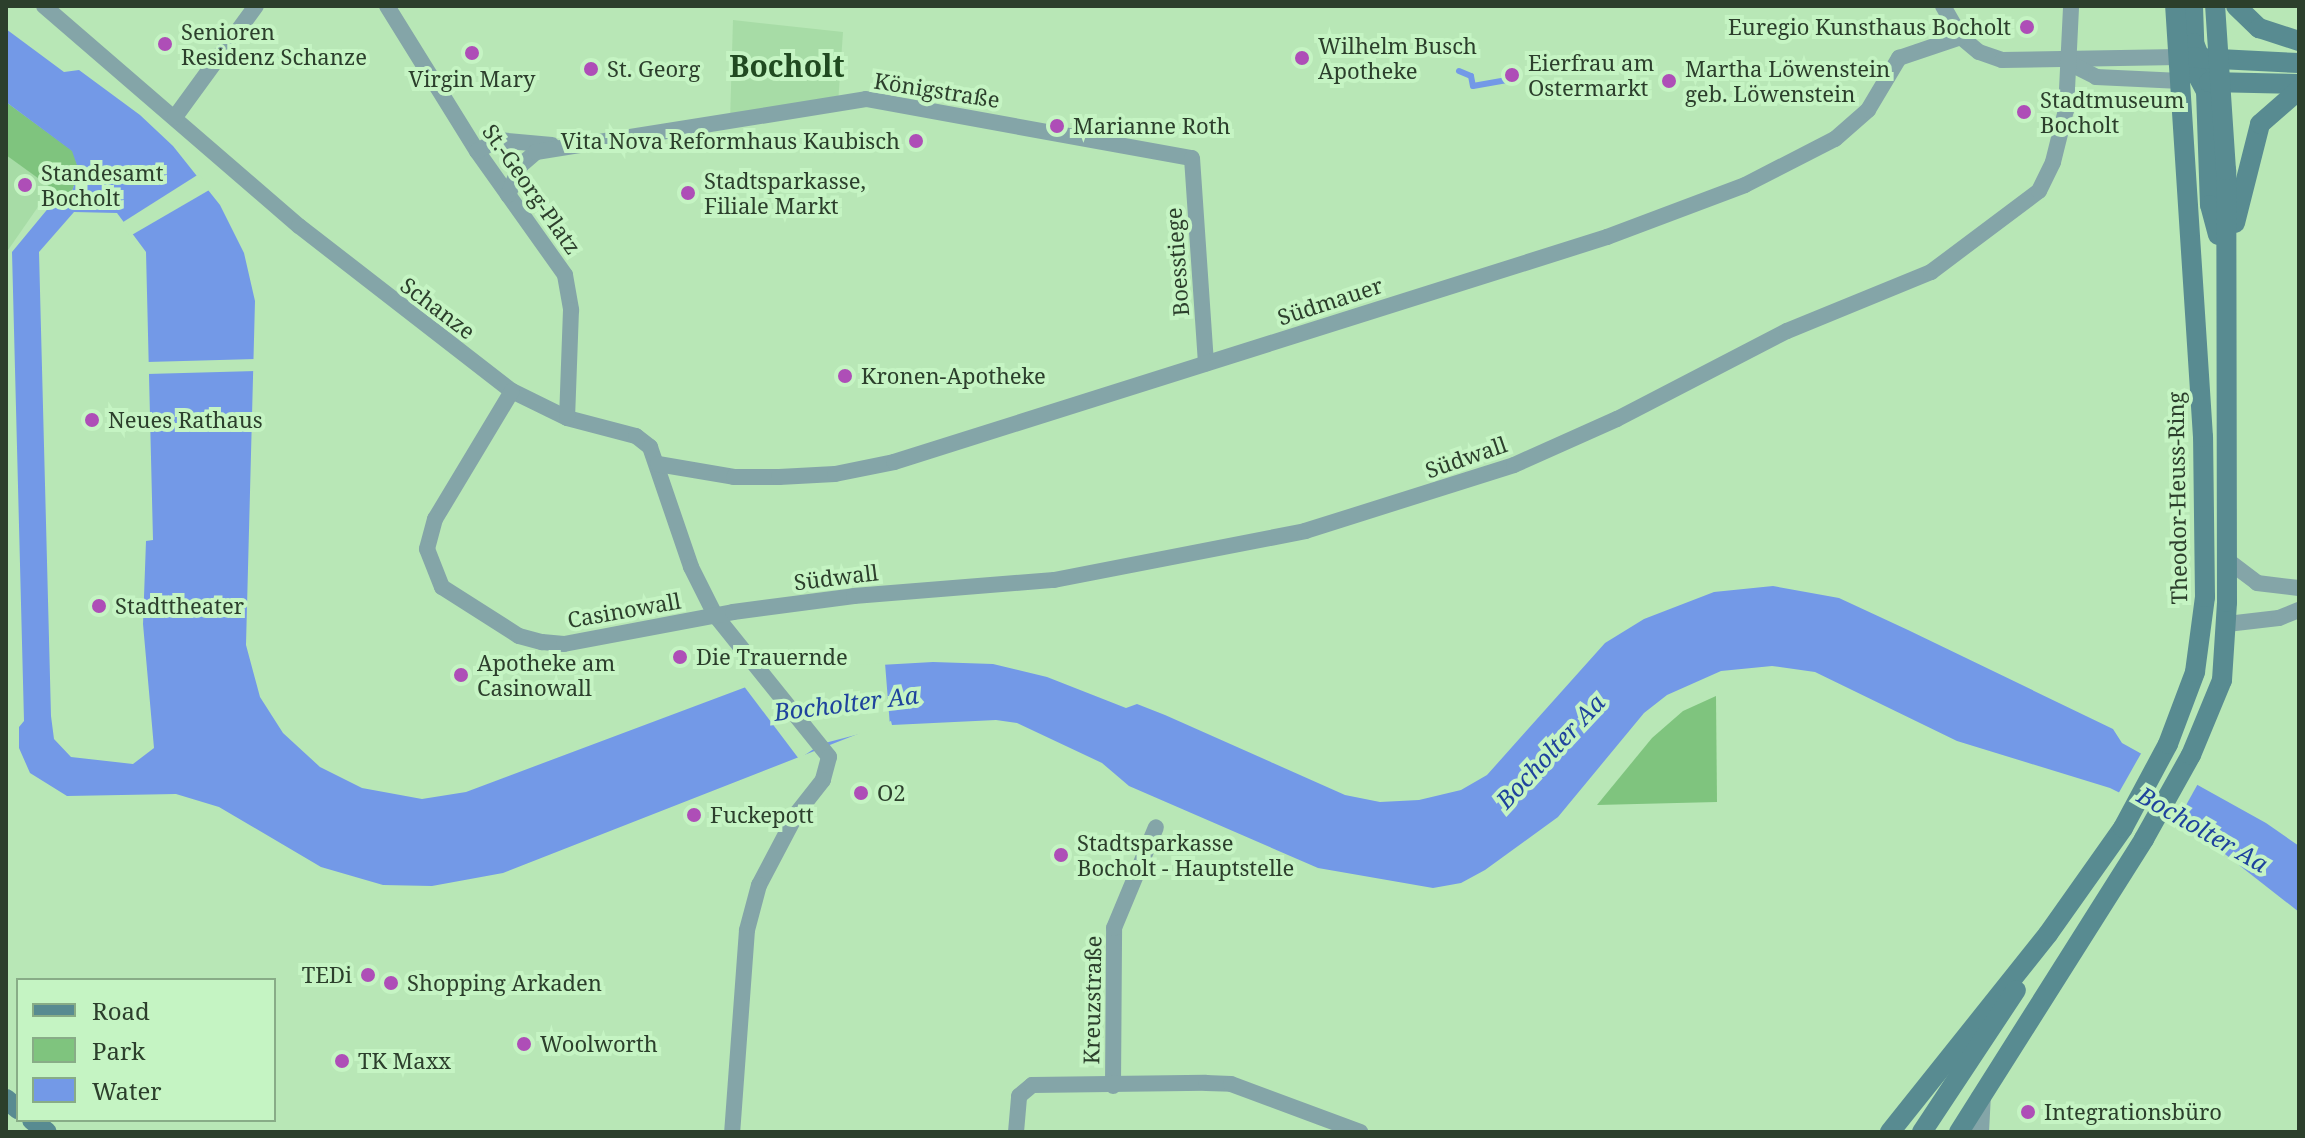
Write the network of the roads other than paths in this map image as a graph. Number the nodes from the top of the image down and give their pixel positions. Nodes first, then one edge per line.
1 (44, 6) edge
2 (256, 6) edge
3 (387, 6) edge
4 (1943, 6) edge
5 (2071, 6) edge
6 (2175, 6) edge
7 (2193, 6) edge
8 (2215, 6) edge
9 (2236, 6) edge
10 (1961, 37) junction
11 (2299, 41) edge
12 (2188, 57) junction
13 (2220, 58) junction
14 (2065, 61) junction
15 (2299, 63) edge
16 (2181, 81) junction
17 (2212, 82) junction
18 (2299, 84) edge
19 (2299, 90) edge
20 (175, 117) junction
21 (567, 147) junction
22 (477, 151) junction
23 (1192, 158) joint
24 (508, 195) junction
25 (2226, 262) junction
26 (1206, 364) junction
27 (512, 391) junction
28 (567, 418) junction
29 (658, 464) junction
30 (2227, 560) junction
31 (2299, 588) edge
32 (2299, 610) edge
33 (715, 615) junction
34 (2227, 624) junction
35 (1156, 827) dead end
36 (2048, 934) junction
37 (1113, 1086) junction
38 (1981, 1098) junction
39 (732, 1132) edge
40 (1016, 1132) edge
41 (1360, 1132) edge
42 (1890, 1132) edge
43 (1922, 1132) edge
44 (1959, 1132) edge
45 (1979, 1132) edge

1 - 20 street, Schanze
2 - 20 street
3 - 22 street, St.-Georg-Platz
4 - 10 street
5 - 14 street, Südwall
6 - 12 main road
7 - 12 main road
8 - 13 main road
9 - 11 main road
10 - 14 street
10 - 26 street, Südmauer
12 - 13 main road
12 - 14 street
12 - 16 main road, Theodor-Heuss-Ring
12 - 17 main road
13 - 15 main road
13 - 17 main road
14 - 16 street
14 - 33 street, Südwall
16 - 17 main road
16 - 36 main road, Theodor-Heuss-Ring
17 - 18 main road
17 - 25 main road
19 - 25 main road
20 - 27 street, Schanze
21 - 22 street
21 - 23 street, Königstraße
21 - 24 street, Königstraße
22 - 24 street, St.-Georg-Platz
23 - 26 street, Boesstiege
24 - 28 street, St.-Georg-Platz
25 - 30 main road
26 - 29 street, Südmauer
27 - 28 street, Schanze
27 - 33 street, Casinowall
28 - 29 street, Schanze
29 - 33 street, Schanze
30 - 31 street
30 - 34 main road
32 - 34 street
33 - 39 street, Schanze
34 - 38 main road
35 - 37 street, Kreuzstraße
36 - 42 main road, Theodor-Heuss-Ring
36 - 43 main road
37 - 40 street, Kreuzstraße
37 - 41 street, Kreuzstraße
38 - 44 main road
38 - 45 street

